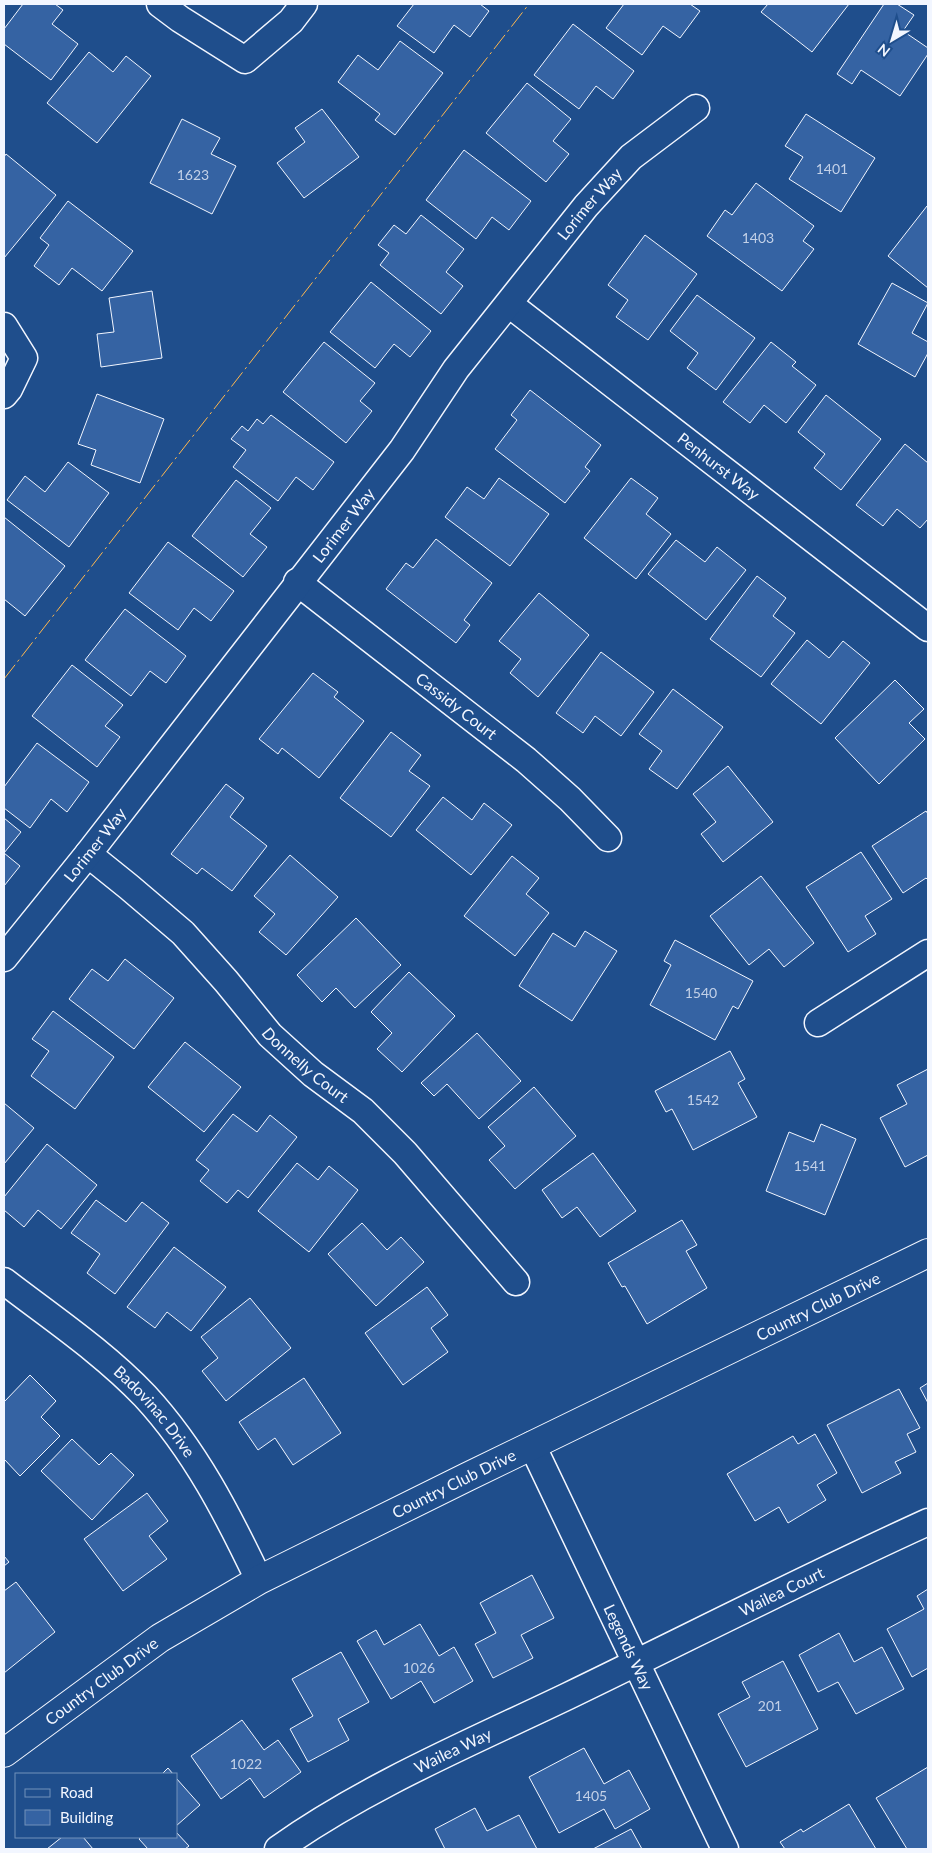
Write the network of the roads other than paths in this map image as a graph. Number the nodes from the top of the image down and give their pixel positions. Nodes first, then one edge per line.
1 (160, 4) edge
2 (304, 4) edge
3 (696, 108) dead end
4 (508, 304) junction
5 (4, 326) edge
6 (4, 395) edge
7 (297, 582) junction
8 (928, 628) edge
9 (608, 838) dead end
10 (88, 854) junction
11 (928, 953) edge
12 (4, 958) edge
13 (818, 1024) dead end
14 (928, 1253) edge
15 (4, 1281) edge
16 (516, 1282) dead end
17 (532, 1446) junction
18 (928, 1522) edge
19 (259, 1580) junction
20 (636, 1663) junction
21 (4, 1753) edge
22 (278, 1849) edge
23 (725, 1849) edge

1 - 2 street
3 - 4 street, Lorimer Way
4 - 7 street, Lorimer Way
4 - 8 street, Penhurst Way
5 - 6 street
7 - 9 street, Cassidy Court
7 - 10 street, Lorimer Way
10 - 12 street, Lorimer Way
10 - 16 street, Donnelly Court
11 - 13 street
14 - 17 street, Country Club Drive
15 - 19 street, Badovinac Drive
17 - 19 street, Country Club Drive
17 - 20 street, Legends Way
18 - 20 street, Wailea Court
19 - 21 street, Country Club Drive
20 - 22 street, Wailea Way
20 - 23 street, Legends Way

